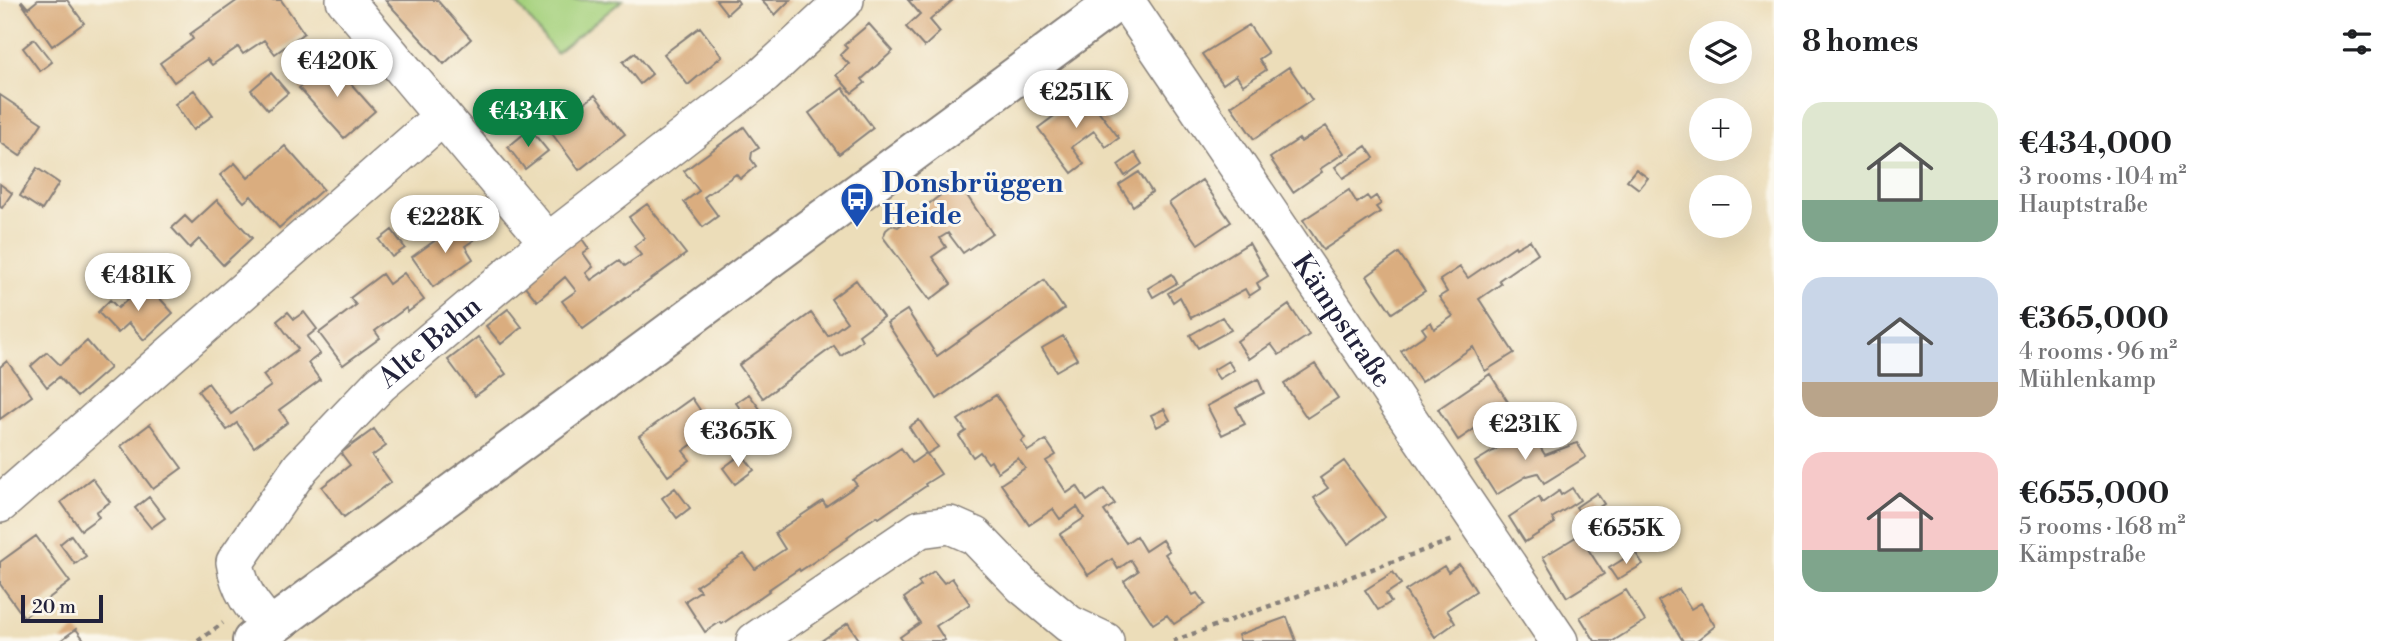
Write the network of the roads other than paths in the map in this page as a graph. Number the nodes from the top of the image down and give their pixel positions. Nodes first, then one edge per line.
1 (345, 0) edge
2 (845, 0) edge
3 (1119, 0) edge
4 (1125, 0) edge
5 (442, 117) junction
6 (548, 242) junction
7 (0, 504) edge
8 (261, 634) edge
9 (755, 641) edge
10 (1105, 641) edge
11 (1559, 641) edge

1 - 5 street
2 - 6 street, Alte Bahn
3 - 8 main road
4 - 11 street, Kämpstraße
5 - 6 street
5 - 7 street
6 - 8 street, Alte Bahn
9 - 10 street

